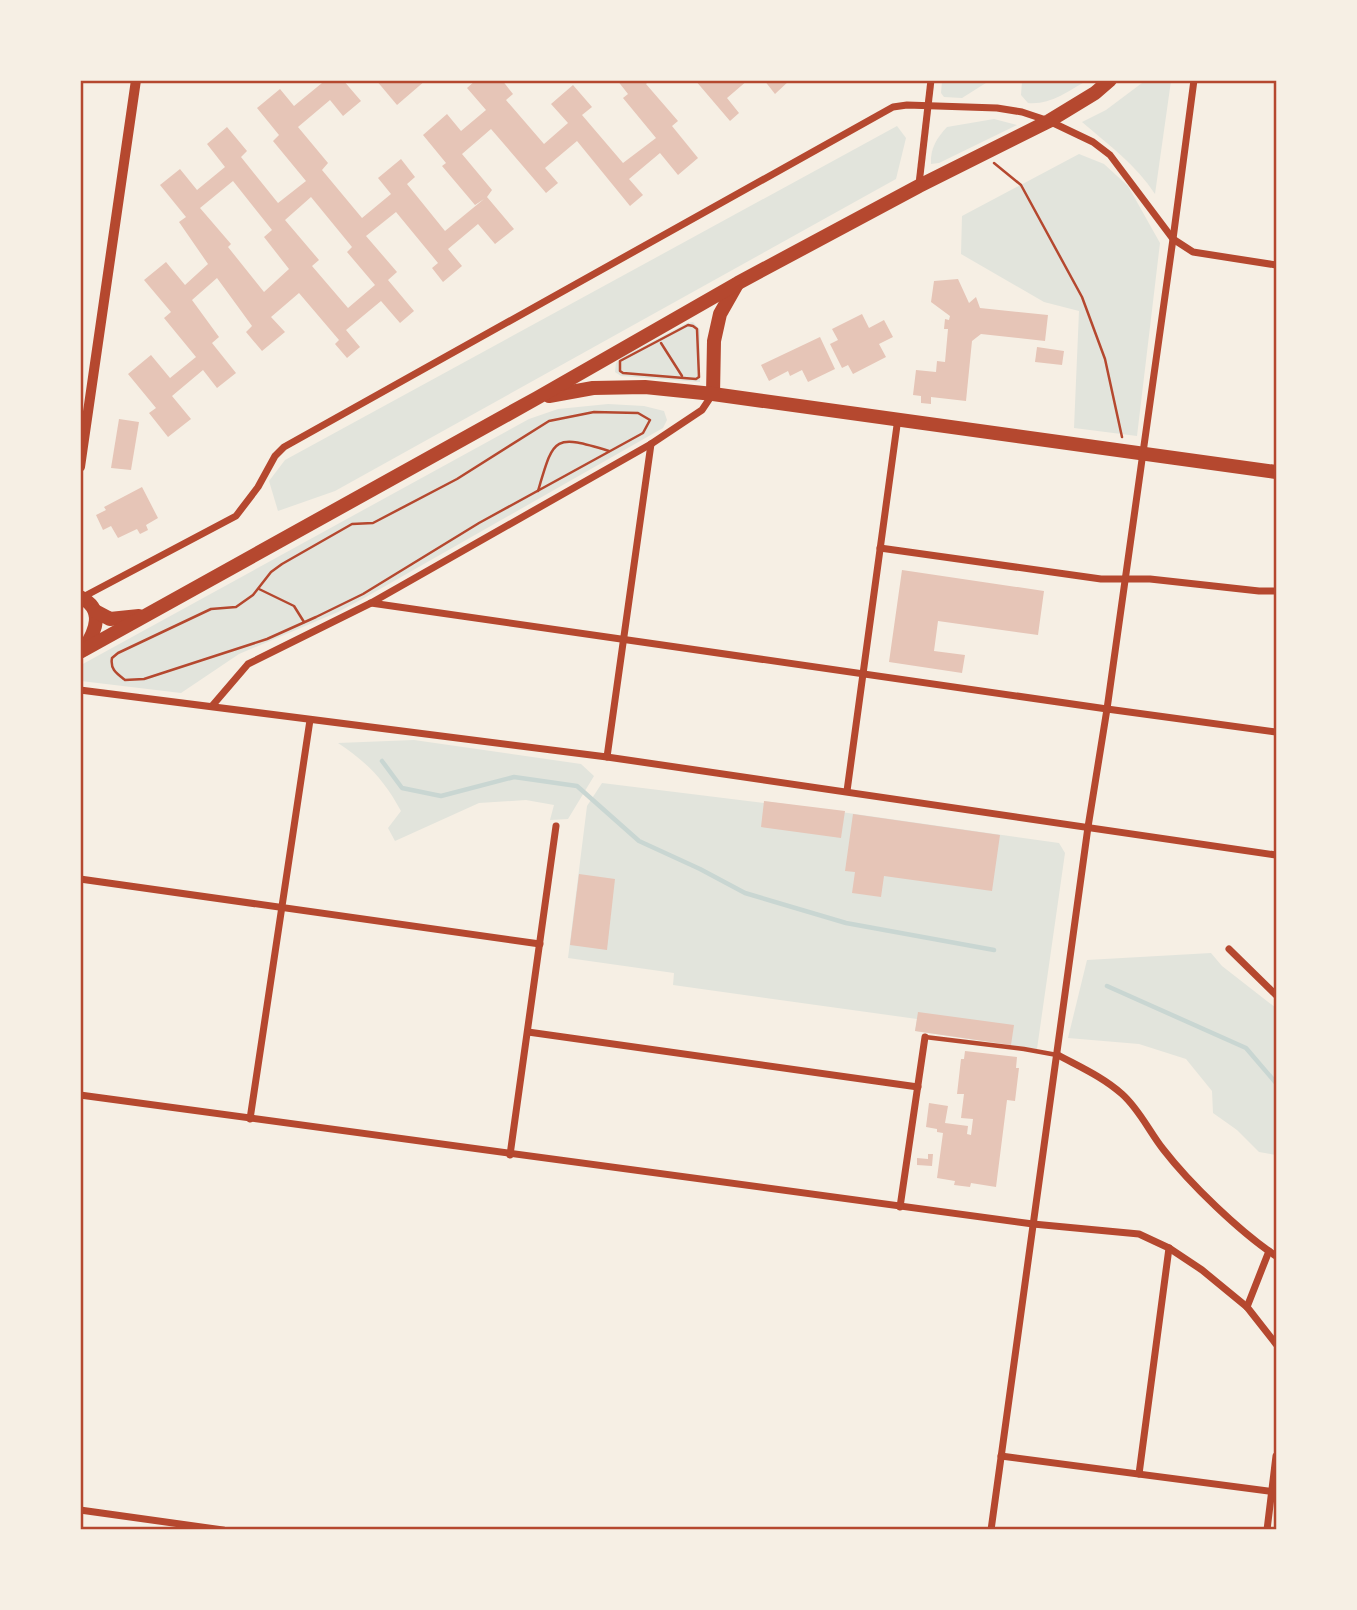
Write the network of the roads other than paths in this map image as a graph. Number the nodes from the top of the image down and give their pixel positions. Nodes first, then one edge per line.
1 (136, 80) edge
2 (932, 80) edge
3 (1110, 80) edge
4 (1194, 80) edge
5 (929, 106) junction
6 (1049, 121) junction
7 (919, 186) junction
8 (1173, 239) junction
9 (1276, 265) edge
10 (738, 283) junction
11 (713, 394) junction
12 (537, 398) junction
13 (898, 418) junction
14 (651, 444) junction
15 (82, 446) edge
16 (1143, 453) junction
17 (80, 467) edge
18 (1276, 472) edge
19 (880, 548) junction
20 (1124, 579) junction
21 (1276, 591) edge
22 (82, 597) edge
23 (371, 603) junction
24 (95, 611) junction
25 (147, 614) junction
26 (623, 640) junction
27 (82, 651) edge
28 (862, 674) junction
29 (80, 690) edge
30 (212, 706) junction
31 (1107, 709) junction
32 (310, 720) junction
33 (1276, 732) edge
34 (607, 757) junction
35 (847, 791) junction
36 (556, 826) dead end
37 (1088, 827) junction
38 (1276, 855) edge
39 (80, 879) edge
40 (280, 908) junction
41 (540, 943) junction
42 (1229, 949) dead end
43 (1276, 995) edge
44 (528, 1032) junction
45 (925, 1037) joint
46 (1058, 1055) junction
47 (918, 1087) junction
48 (80, 1096) edge
49 (250, 1119) junction
50 (510, 1155) junction
51 (900, 1207) junction
52 (1033, 1224) junction
53 (1169, 1248) junction
54 (1269, 1251) junction
55 (1276, 1255) edge
56 (1247, 1307) junction
57 (1276, 1344) edge
58 (1001, 1456) junction
59 (1276, 1456) edge
60 (1139, 1474) junction
61 (1274, 1492) edge
62 (80, 1510) edge
63 (223, 1530) edge
64 (991, 1530) edge
65 (1267, 1530) edge

1 - 15 street
2 - 5 street
3 - 6 main road
4 - 8 street
5 - 6 street
5 - 7 street
5 - 22 street
6 - 7 main road
6 - 8 street
7 - 10 main road
8 - 9 street
8 - 16 street
10 - 11 main road
10 - 12 main road
11 - 12 main road
11 - 13 main road
11 - 14 street
12 - 25 main road
13 - 16 main road
13 - 19 street
14 - 23 street
14 - 26 street
15 - 17 street
16 - 18 main road
16 - 20 street
19 - 20 street
19 - 28 street
20 - 21 street
20 - 31 street
22 - 24 main road
23 - 26 street
23 - 30 street
24 - 25 main road
24 - 27 main road
25 - 27 main road
26 - 28 street
26 - 34 street
28 - 31 street
28 - 35 street
29 - 30 street
30 - 32 street
31 - 33 street
31 - 37 street
32 - 34 street
32 - 40 street
34 - 35 street
35 - 37 street
36 - 41 street
37 - 38 street
37 - 46 street
39 - 40 street
40 - 41 street
40 - 49 street
41 - 44 street
42 - 43 street
44 - 47 street
44 - 50 street
45 - 46 lane
45 - 47 street
46 - 52 street
46 - 54 street
47 - 51 street
48 - 49 street
49 - 50 street
50 - 51 street
51 - 52 street
52 - 53 street
52 - 58 street
53 - 56 street
53 - 60 street
54 - 55 street
54 - 56 street
56 - 57 street
58 - 60 street
58 - 64 street
59 - 61 street
60 - 61 street
61 - 65 street
62 - 63 street

